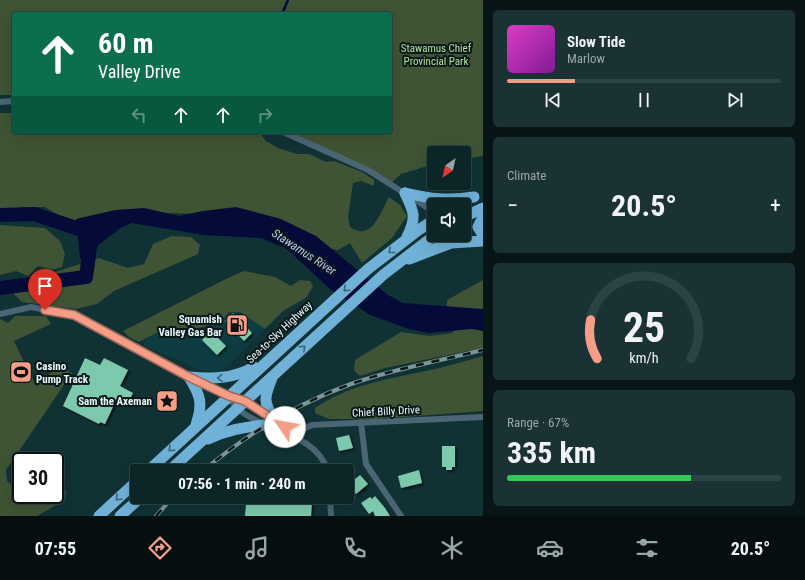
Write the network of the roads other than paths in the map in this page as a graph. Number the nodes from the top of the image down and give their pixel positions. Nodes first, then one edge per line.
1 (12, 101) edge
2 (0, 102) edge
3 (287, 134) edge
4 (405, 193) junction
5 (479, 195) edge
6 (427, 207) edge
7 (483, 208) edge
8 (471, 214) edge
9 (483, 217) edge
10 (427, 225) edge
11 (483, 235) edge
12 (406, 239) junction
13 (427, 241) edge
14 (483, 241) edge
15 (396, 265) junction
16 (0, 314) edge
17 (269, 359) junction
18 (274, 374) junction
19 (189, 377) junction
20 (229, 396) junction
21 (241, 405) junction
22 (483, 417) edge
23 (270, 422) junction
24 (361, 422) junction
25 (195, 427) junction
26 (291, 435) junction
27 (199, 444) junction
28 (155, 464) edge
29 (177, 464) edge
30 (325, 464) edge
31 (130, 487) edge
32 (133, 504) edge
33 (330, 504) edge
34 (99, 516) edge
35 (120, 516) edge
36 (331, 516) edge
37 (401, 516) edge

1 - 2 street
3 - 4 street
4 - 5 highway
4 - 6 street
4 - 12 highway
7 - 8 highway
9 - 11 highway
10 - 12 highway, Sea-to-Sky Highway
12 -> 17 highway, Sea-to-Sky Highway
13 - 15 highway
14 - 15 highway
18 -> 15 highway
16 - 19 street
17 -> 19 highway
17 - 20 highway, Sea-to-Sky Highway
18 - 21 highway
18 - 23 highway
19 - 20 street
19 - 25 highway
20 - 21 street
20 - 21 street
20 - 25 highway, Sea-to-Sky Highway
21 - 23 street
21 - 23 street
21 - 27 highway
22 - 24 street, Chief Billy Drive
23 - 26 street
23 - 26 street
23 - 27 highway
24 - 26 street, Chief Billy Drive
24 - 37 street
25 -> 28 highway, Sea-to-Sky Highway
26 - 30 street
27 - 29 highway
31 -> 34 highway
32 - 35 highway
33 - 36 street

